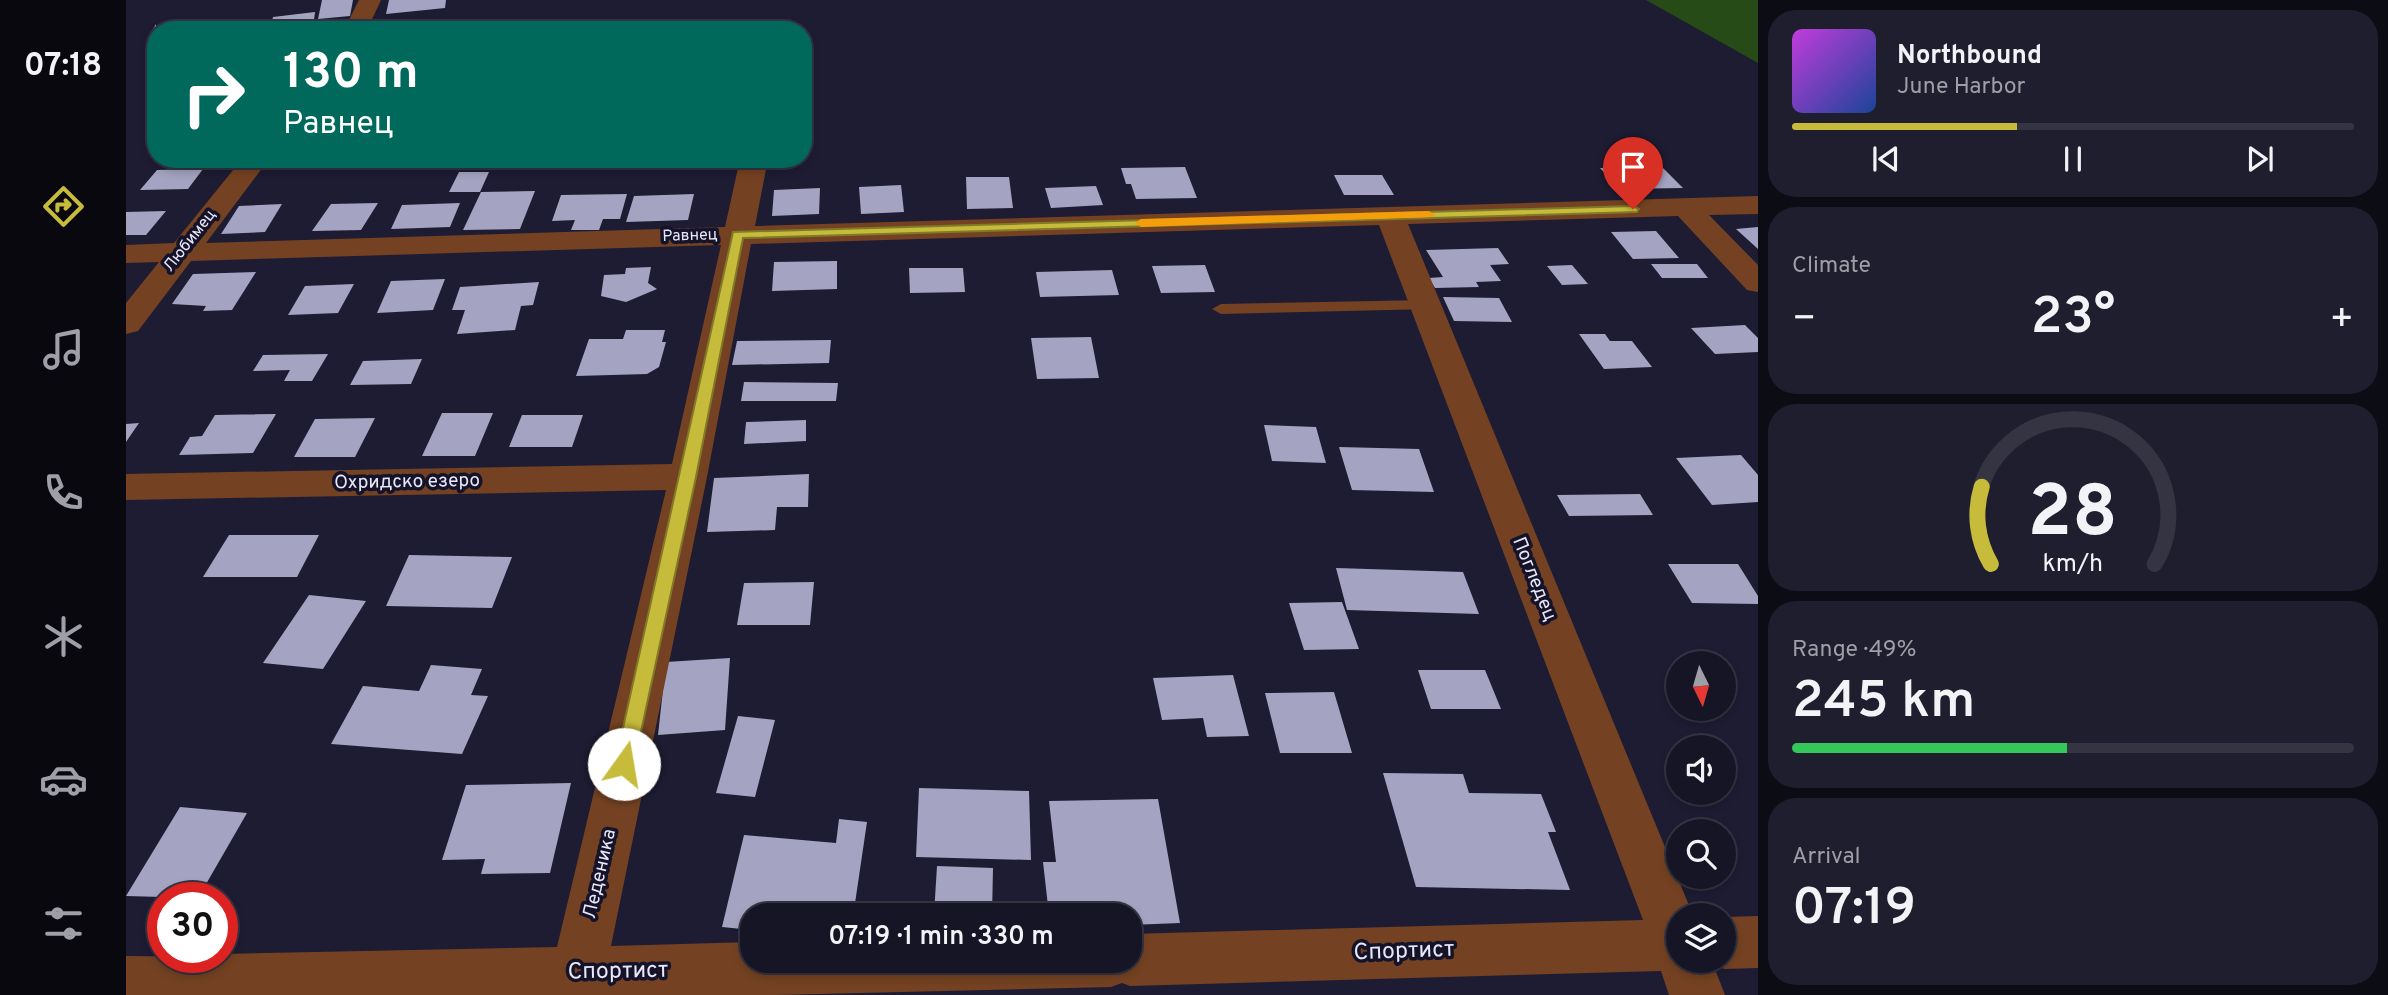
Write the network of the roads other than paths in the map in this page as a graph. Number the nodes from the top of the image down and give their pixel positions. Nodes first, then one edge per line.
1 (370, 0) edge
2 (360, 21) edge
3 (249, 168) edge
4 (752, 168) edge
5 (1758, 205) edge
6 (1686, 208) junction
7 (1390, 216) junction
8 (737, 235) junction
9 (181, 252) junction
10 (126, 254) edge
11 (1758, 283) edge
12 (1426, 305) junction
13 (1221, 309) dead end
14 (126, 324) edge
15 (688, 477) junction
16 (126, 488) edge
17 (1666, 914) edge
18 (1758, 942) edge
19 (1736, 943) edge
20 (1666, 944) edge
21 (1142, 960) edge
22 (578, 972) junction
23 (928, 973) edge
24 (1689, 973) edge
25 (126, 983) edge
26 (775, 983) edge
27 (1697, 995) edge

1 - 2 street
3 - 9 street, Любимец
4 - 8 street, Леденика
5 - 6 street, Равнец
6 - 7 street, Равнец
6 - 11 street
7 - 8 street, Равнец
7 - 12 street, Погледец
8 - 9 street, Равнец
8 - 15 street, Леденика
9 - 10 street, Равнец
9 - 14 street, Любимец
12 - 13 lane
12 - 17 street, Погледец
15 - 16 street, Охридско езеро
15 - 22 street, Леденика
18 - 19 street
20 - 21 street, Спортист
22 - 25 street, Спортист
22 - 26 street, Спортист
23 - 26 street, Спортист
24 - 27 street

